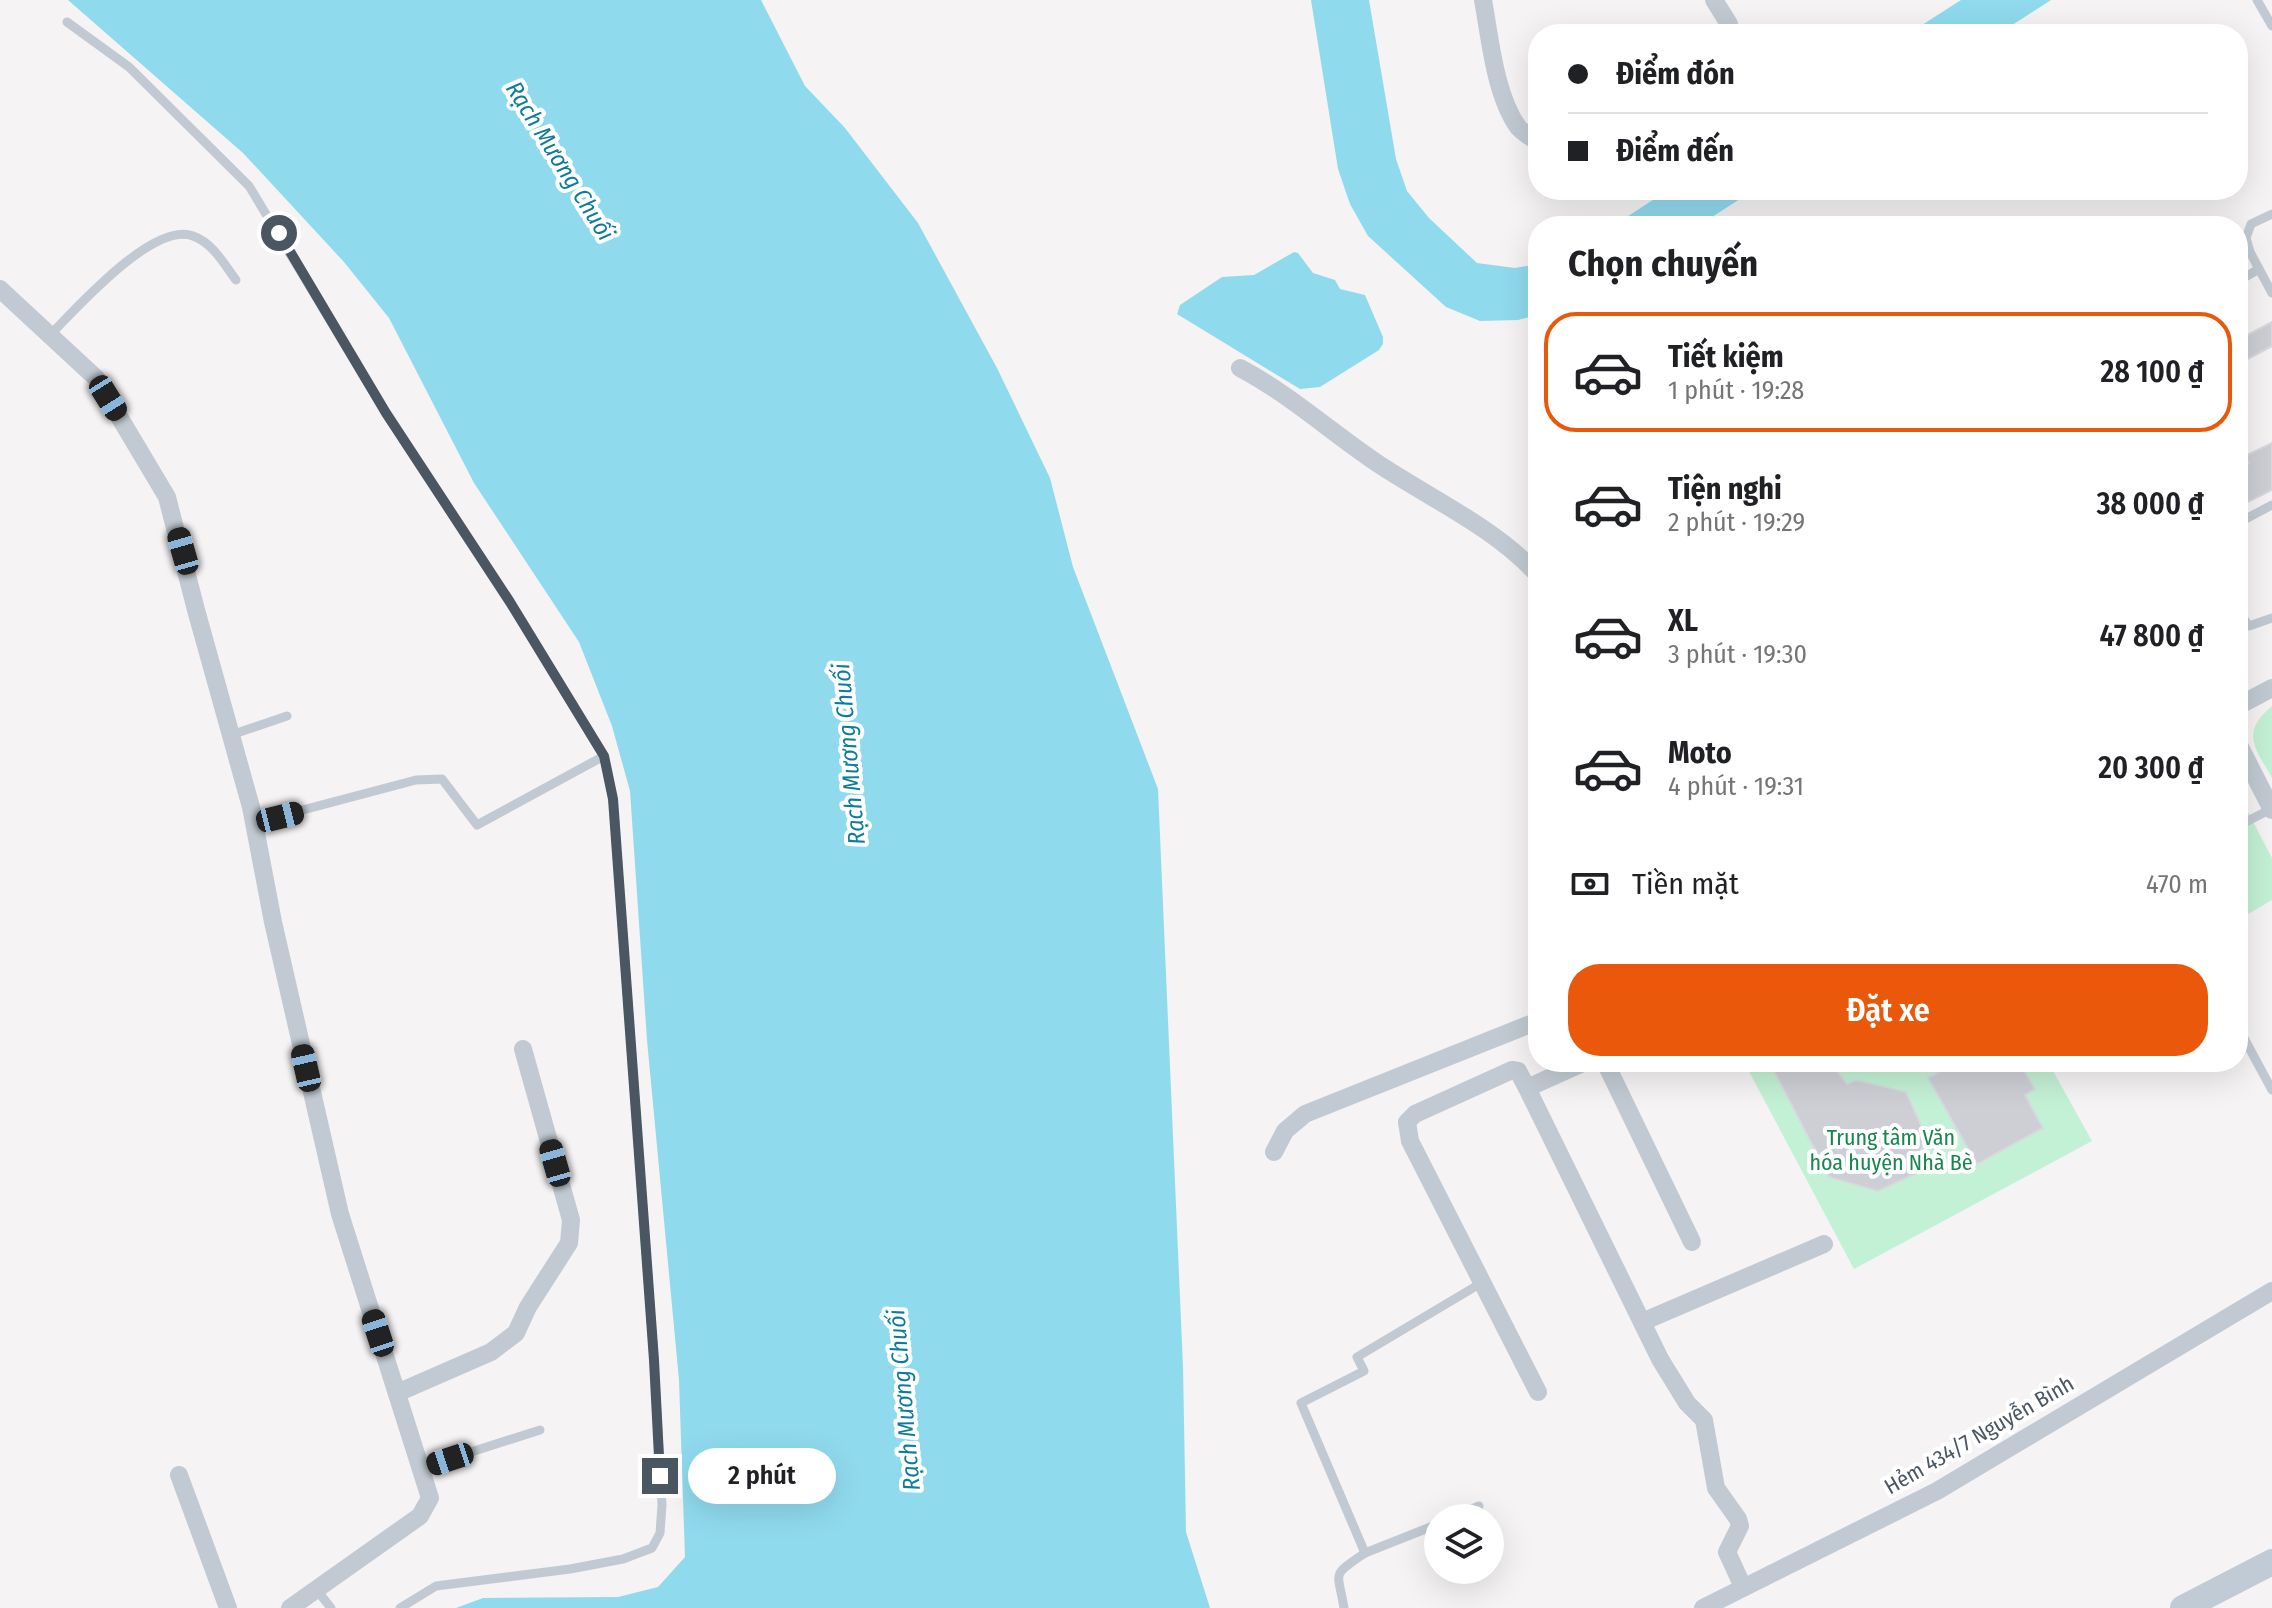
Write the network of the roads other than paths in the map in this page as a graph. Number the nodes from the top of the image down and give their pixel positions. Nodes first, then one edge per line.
1 (1483, 0) edge
2 (1714, 0) edge
3 (2257, 0) edge
4 (67, 22) dead end
5 (1729, 24) edge
6 (2272, 26) edge
7 (1528, 135) edge
8 (2272, 214) edge
9 (2248, 232) edge
10 (2248, 243) edge
11 (2259, 269) junction
12 (2248, 275) edge
13 (236, 280) dead end
14 (0, 289) edge
15 (2272, 293) edge
16 (50, 335) junction
17 (1240, 368) dead end
18 (2272, 505) edge
19 (2248, 518) edge
20 (1528, 564) edge
21 (2272, 618) edge
22 (2248, 625) edge
23 (2272, 688) edge
24 (2248, 701) edge
25 (287, 716) dead end
26 (231, 735) junction
27 (604, 756) junction
28 (2248, 762) edge
29 (2272, 809) edge
30 (2248, 821) edge
31 (254, 823) junction
32 (1528, 1025) edge
33 (2248, 1046) edge
34 (523, 1049) dead end
35 (1563, 1072) edge
36 (1610, 1072) edge
37 (1527, 1088) junction
38 (2272, 1090) edge
39 (1274, 1152) dead end
40 (1692, 1242) dead end
41 (1824, 1244) dead end
42 (1483, 1282) junction
43 (2272, 1291) edge
44 (1642, 1322) junction
45 (1538, 1392) dead end
46 (397, 1393) junction
47 (540, 1430) dead end
48 (421, 1468) junction
49 (179, 1475) dead end
50 (1424, 1530) edge
51 (1365, 1553) junction
52 (2272, 1562) edge
53 (1743, 1587) junction
54 (316, 1589) junction
55 (2192, 1606) edge
56 (228, 1608) edge
57 (290, 1608) edge
58 (331, 1608) edge
59 (400, 1608) edge
60 (1344, 1608) edge
61 (1703, 1608) edge

1 - 7 street
2 - 5 street
3 - 6 lane
4 - 27 lane
8 - 9 lane
10 - 11 lane
11 - 12 lane
11 - 15 lane
13 - 16 lane
14 - 16 street
16 - 26 street
17 - 20 street
18 - 19 lane
21 - 22 lane
23 - 24 street
25 - 26 lane
26 - 31 street
27 - 31 lane
27 - 59 lane
28 - 29 street
29 - 30 lane
31 - 46 street
32 - 39 street
33 - 38 lane
34 - 46 street
35 - 37 street
36 - 40 street
37 - 42 street
37 - 44 street
41 - 44 street
42 - 45 street
42 - 51 lane
43 - 53 street, Hẻm 434/7 Nguyễn Bình
44 - 53 street
46 - 48 street
47 - 48 lane
48 - 54 street
49 - 56 street
50 - 51 lane
51 - 60 lane
52 - 55 main road
53 - 61 street, Hẻm 434/7 Nguyễn Bình
54 - 57 street
54 - 58 lane

